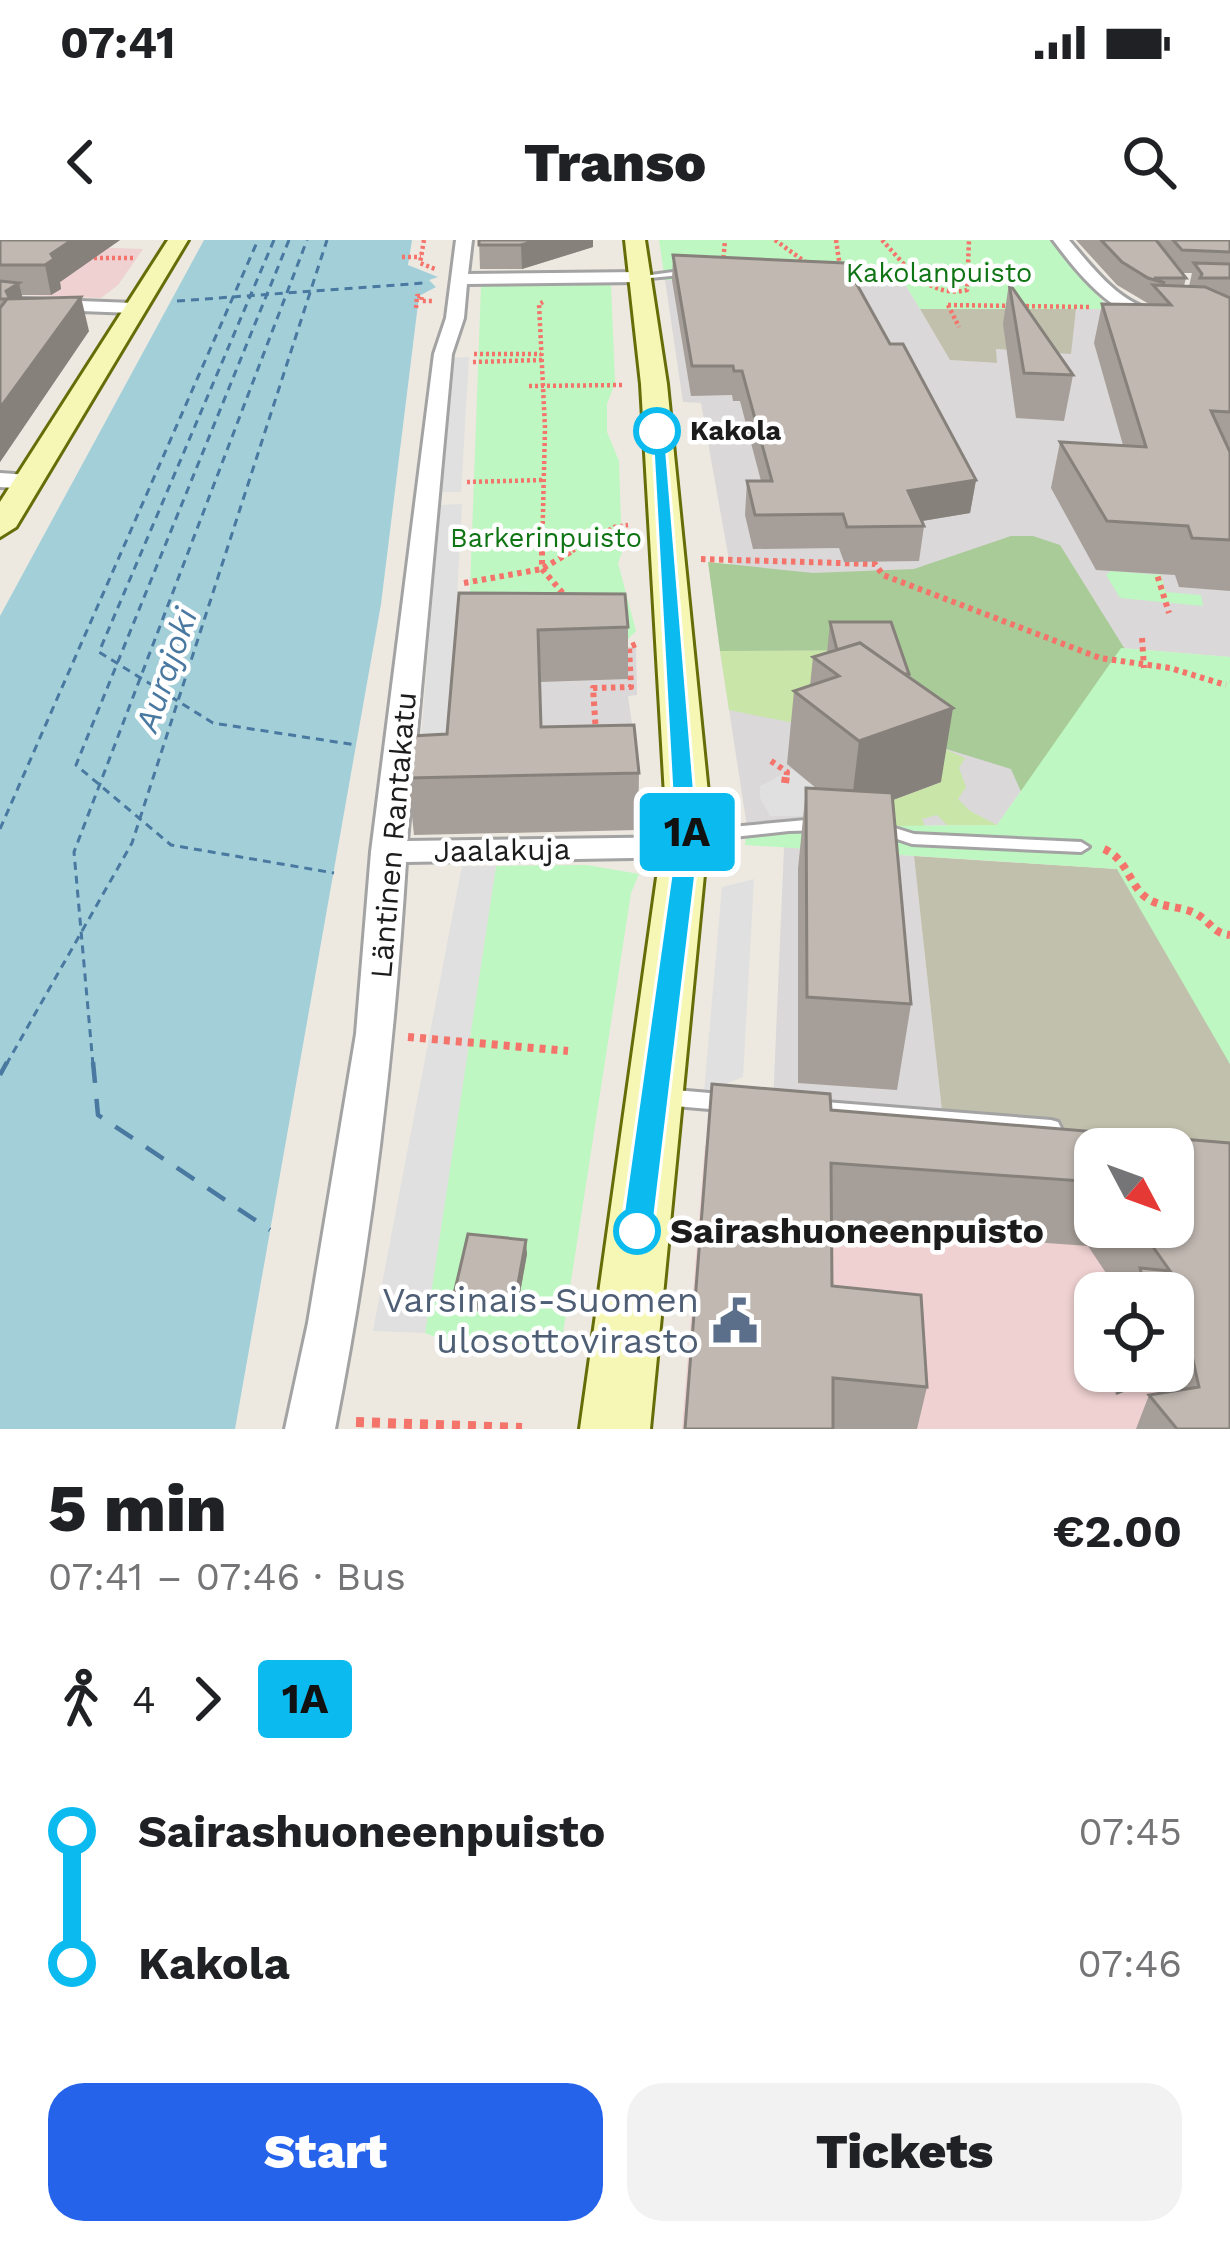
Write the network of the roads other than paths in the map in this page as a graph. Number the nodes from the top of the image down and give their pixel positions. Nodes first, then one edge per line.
1 (178, 240) edge
2 (464, 240) edge
3 (635, 240) edge
4 (1061, 240) edge
5 (688, 272) edge
6 (452, 275) junction
7 (640, 277) junction
8 (0, 303) edge
9 (133, 308) junction
10 (1230, 308) edge
11 (14, 481) edge
12 (0, 526) edge
13 (834, 825) edge
14 (853, 826) edge
15 (687, 842) junction
16 (1081, 847) dead end
17 (388, 852) junction
18 (656, 1096) junction
19 (753, 1105) edge
20 (796, 1108) edge
21 (1051, 1128) edge
22 (311, 1425) edge
23 (615, 1429) edge

1 - 9 street
2 - 6 street, Läntinen Rantakatu
3 - 7 street
4 - 10 street
5 - 7 lane
6 - 7 street
6 - 17 street, Läntinen Rantakatu
7 - 15 street
8 - 9 street
9 - 11 street
11 - 12 street
13 - 15 lane
14 - 16 lane
15 - 17 street, Jaalakuja
15 - 18 street
17 - 22 street, Läntinen Rantakatu
18 - 19 lane
18 - 23 street
20 - 21 lane

